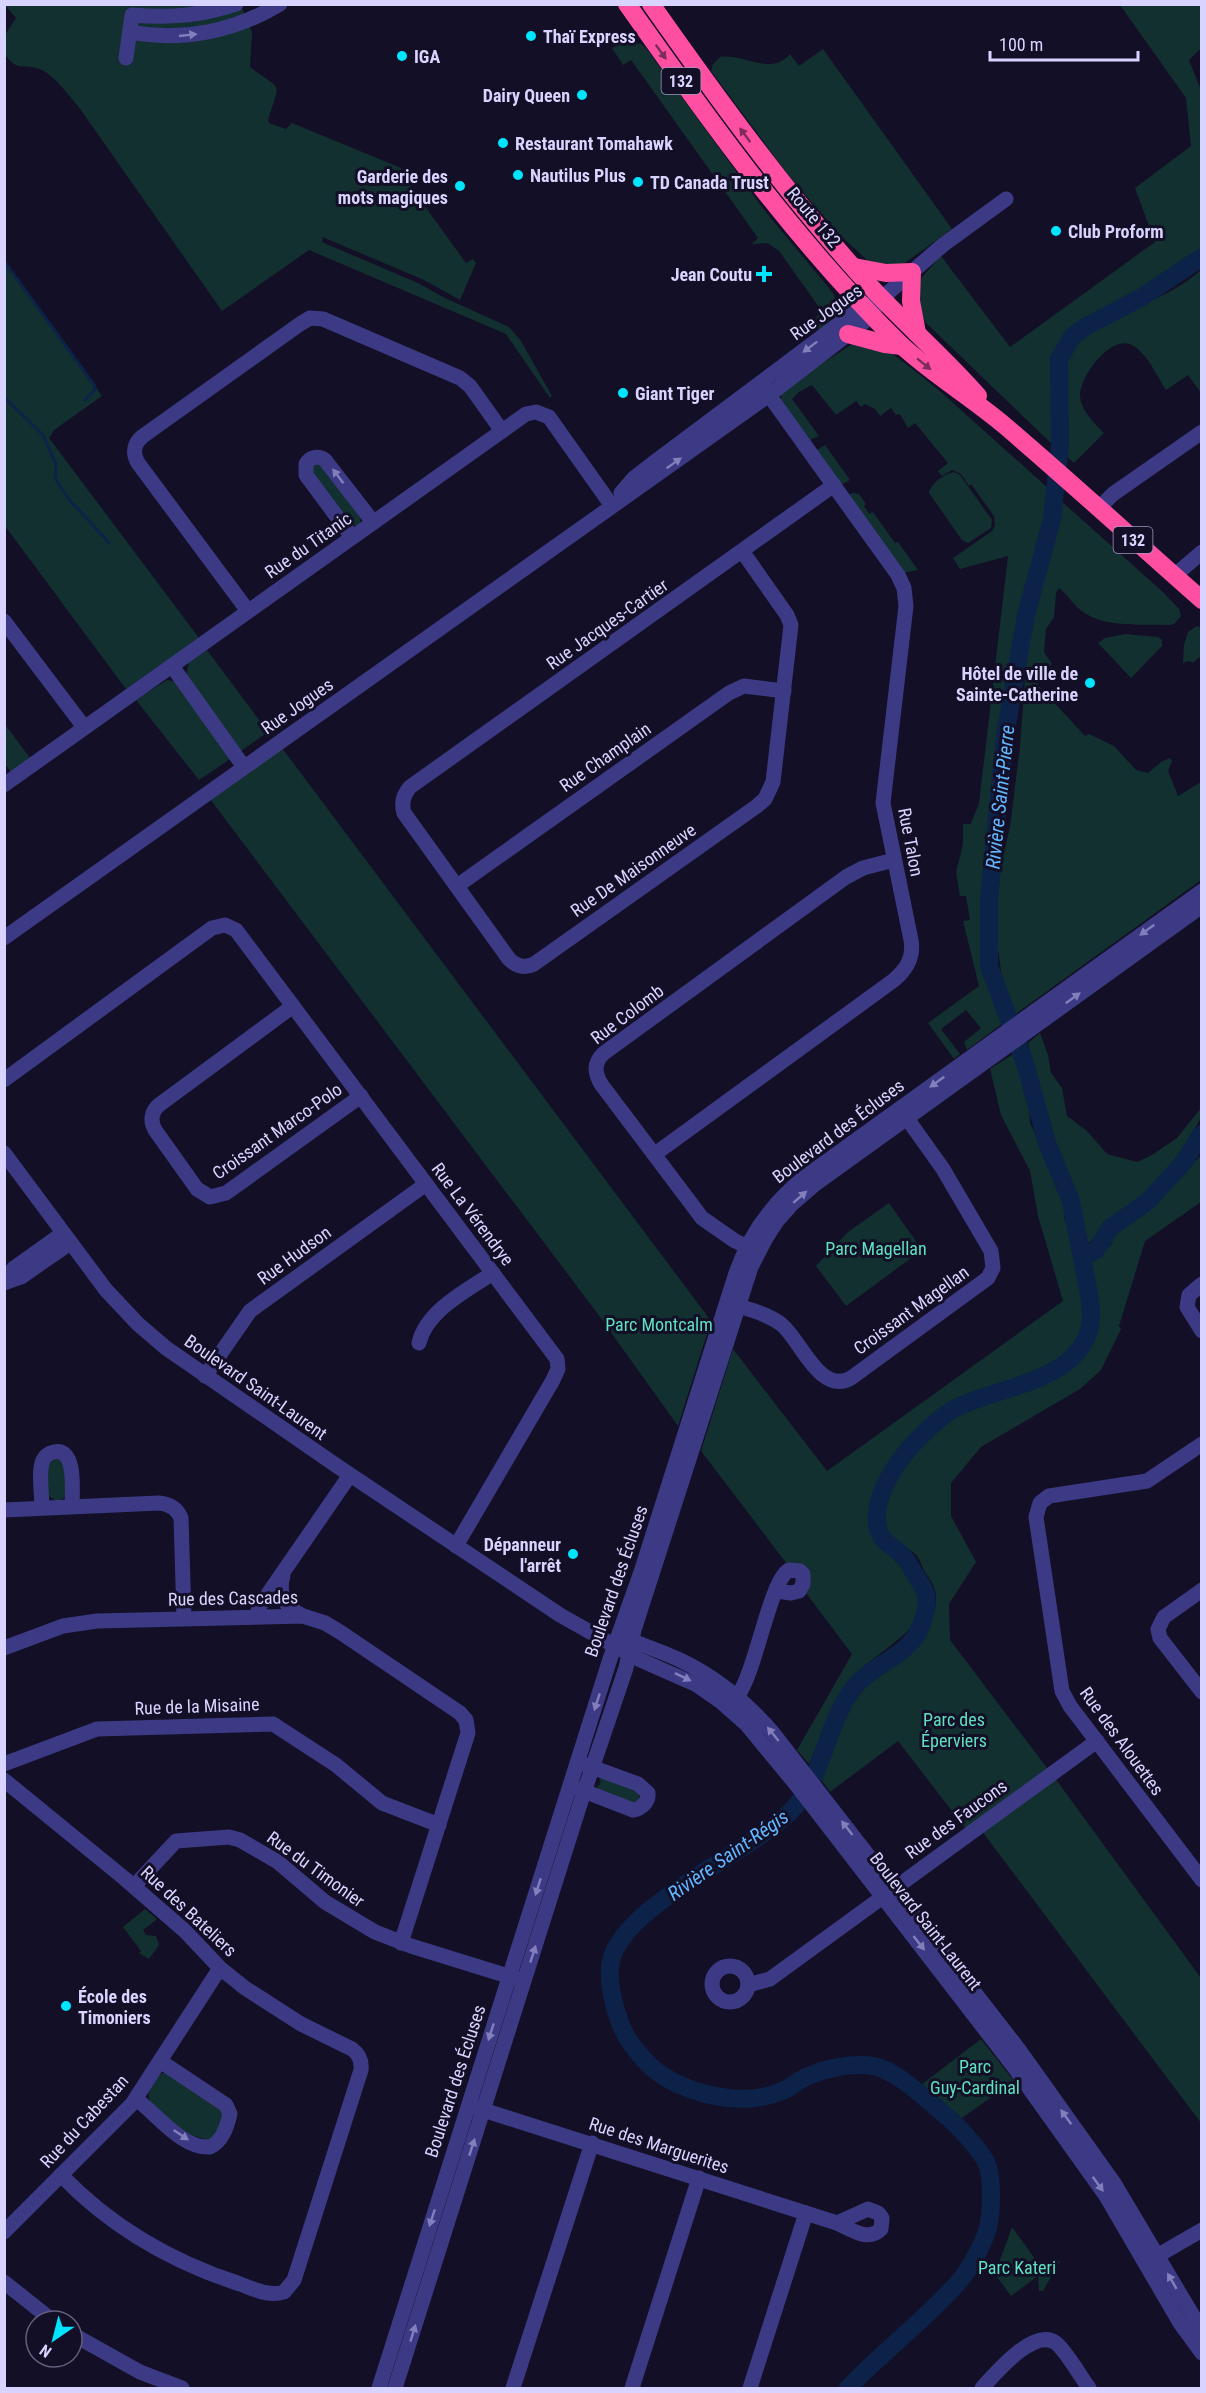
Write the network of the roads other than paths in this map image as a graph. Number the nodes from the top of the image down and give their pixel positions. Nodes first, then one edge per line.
1 (236, 4) edge
2 (280, 4) edge
3 (627, 4) edge
4 (651, 4) edge
5 (130, 32) junction
6 (126, 58) dead end
7 (1006, 199) dead end
8 (854, 267) junction
9 (912, 272) junction
10 (882, 297) junction
11 (867, 310) junction
12 (917, 333) junction
13 (848, 334) junction
14 (902, 346) junction
15 (765, 389) junction
16 (1003, 424) junction
17 (502, 431) junction
18 (1202, 432) edge
19 (834, 485) junction
20 (612, 506) junction
21 (1098, 509) junction
22 (373, 522) junction
23 (352, 537) junction
24 (742, 551) junction
25 (1202, 552) edge
26 (1174, 576) junction
27 (1202, 600) edge
28 (248, 611) junction
29 (4, 621) edge
30 (172, 666) junction
31 (784, 691) junction
32 (84, 727) junction
33 (244, 767) junction
34 (4, 785) edge
35 (894, 860) junction
36 (457, 886) junction
37 (1202, 891) edge
38 (1202, 906) edge
39 (4, 938) edge
40 (293, 1006) junction
41 (1023, 1027) junction
42 (4, 1080) edge
43 (361, 1096) junction
44 (903, 1113) junction
45 (4, 1153) edge
46 (655, 1154) junction
47 (426, 1184) junction
48 (67, 1238) junction
49 (752, 1249) junction
50 (493, 1273) junction
51 (4, 1281) edge
52 (1202, 1284) edge
53 (732, 1304) junction
54 (1202, 1331) edge
55 (419, 1343) dead end
56 (205, 1376) junction
57 (1202, 1443) edge
58 (350, 1475) junction
59 (72, 1506) junction
60 (42, 1507) junction
61 (4, 1510) edge
62 (456, 1546) junction
63 (284, 1571) junction
64 (1202, 1590) edge
65 (776, 1591) dead end
66 (257, 1616) junction
67 (303, 1616) junction
68 (184, 1617) junction
69 (624, 1644) junction
70 (4, 1648) edge
71 (1202, 1692) edge
72 (737, 1697) junction
73 (1096, 1742) junction
74 (578, 1762) junction
75 (4, 1764) edge
76 (594, 1767) junction
77 (798, 1775) junction
78 (4, 1780) edge
79 (577, 1789) junction
80 (439, 1826) junction
81 (1202, 1880) edge
82 (134, 1886) junction
83 (888, 1893) junction
84 (401, 1942) junction
85 (220, 1968) junction
86 (509, 1977) junction
87 (524, 1981) junction
88 (748, 1985) dead end
89 (160, 2061) junction
90 (136, 2099) junction
91 (476, 2108) junction
92 (592, 2143) junction
93 (62, 2175) junction
94 (699, 2178) junction
95 (806, 2213) junction
96 (837, 2223) dead end
97 (1202, 2230) edge
98 (4, 2232) edge
99 (1151, 2259) junction
100 (4, 2282) edge
101 (416, 2297) junction
102 (38, 2309) edge
103 (1202, 2331) edge
104 (84, 2341) edge
105 (1202, 2354) edge
106 (182, 2388) edge
107 (378, 2388) edge
108 (395, 2388) edge
109 (513, 2388) edge
110 (632, 2388) edge
111 (750, 2388) edge
112 (982, 2388) edge
113 (1089, 2388) edge

1 - 5 street
5 -> 2 street
3 -> 11 highway, Route 132 / 132
8 -> 4 highway, Route 132 / 132
5 - 6 street
7 - 9 street, Rue Jogues
8 - 9 highway
8 - 10 highway, Route 132 / 132
9 - 10 street, Rue Jogues
9 - 12 highway
10 - 11 street, Rue Jogues
10 - 12 highway, Route 132 / 132
11 - 13 street, Rue Jogues
11 - 14 highway, Route 132 / 132
11 -> 15 street, Rue Jogues
12 - 16 highway, Route 132 / 132
13 - 14 highway
13 - 15 street, Rue Jogues
14 -> 16 highway, Route 132 / 132
15 - 19 street, Rue Talon
15 - 20 street, Rue Jogues
16 - 21 highway, Route 132 / 132
17 - 20 street, Rue du Titanic
17 - 22 street, Rue du Titanic
17 - 28 street
18 - 21 street
19 - 24 street, Rue Jacques-Cartier
19 - 35 street, Rue Talon
20 - 33 street, Rue Jogues
21 - 26 highway, Route 132 / 132
22 - 23 street, Rue du Titanic
22 -> 23 street
23 - 28 street, Rue du Titanic
24 - 31 street
24 - 36 street, Rue Jacques-Cartier
25 - 26 street
26 - 27 highway, Route 132 / 132
28 - 30 street, Rue du Titanic
29 - 32 street
30 - 32 street, Rue du Titanic
30 - 33 street
31 - 36 street, Rue Champlain
31 - 36 street, Rue De Maisonneuve
32 - 34 street, Rue du Titanic
33 - 39 street, Rue Jogues
35 - 46 street, Rue Talon
35 - 46 street, Rue Colomb
37 -> 41 street, Boulevard des Écluses
41 -> 38 street, Boulevard des Écluses
40 - 42 street, Rue La Vérendrye
40 - 43 street, Rue La Vérendrye
40 - 43 street, Croissant Marco-Polo
41 - 44 street, Boulevard des Écluses
43 - 47 street, Rue La Vérendrye
44 - 49 street, Boulevard des Écluses
44 - 53 street, Croissant Magellan
45 - 48 street, Boulevard Saint-Laurent
46 - 49 street, Rue Colomb
47 - 50 street, Rue La Vérendrye
47 - 56 street, Rue Hudson
48 - 51 street
48 - 56 street, Boulevard Saint-Laurent
49 - 53 street, Boulevard des Écluses
50 - 55 street
50 - 62 street, Rue La Vérendrye
52 - 54 street
53 - 69 street, Boulevard des Écluses
56 - 58 street, Boulevard Saint-Laurent
57 - 73 street, Rue des Alouettes
58 - 62 street, Boulevard Saint-Laurent
58 - 63 street
59 - 60 street
59 - 60 street
59 - 68 street
60 - 61 street
62 - 69 street, Boulevard Saint-Laurent
63 - 66 street
63 - 67 street
64 - 71 street
65 - 72 street
66 - 67 street, Rue des Cascades
66 - 68 street, Rue des Cascades
67 - 80 street, Rue des Cascades
68 - 70 street, Rue des Cascades
69 - 72 street, Boulevard Saint-Laurent
69 -> 74 street, Boulevard des Écluses
69 - 76 street, Boulevard des Écluses
69 -> 77 street, Boulevard Saint-Laurent
77 -> 72 street, Boulevard Saint-Laurent
73 - 81 street, Rue des Alouettes
73 - 83 street, Rue des Faucons
74 - 76 street
74 - 79 street, Boulevard des Écluses
75 - 80 street, Rue de la Misaine
76 - 79 street, Boulevard des Écluses
76 - 79 street
77 - 83 street, Boulevard Saint-Laurent
78 - 82 street, Rue des Bateliers
79 -> 86 street, Boulevard des Écluses
87 -> 79 street, Boulevard des Écluses
80 - 84 street
82 - 84 street, Rue du Timonier
82 - 85 street, Rue des Bateliers
83 - 88 street, Rue des Faucons
83 - 99 street, Boulevard Saint-Laurent
84 - 86 street, Rue du Timonier
85 - 89 street, Rue du Cabestan
85 - 93 street, Rue des Bateliers
86 - 87 street, Rue du Timonier
86 -> 91 street, Boulevard des Écluses
87 - 91 street, Boulevard des Écluses
89 - 90 street, Rue du Cabestan
90 -> 89 street
90 - 93 street, Rue du Cabestan
91 - 92 street, Rue des Marguerites
91 - 101 street, Boulevard des Écluses
92 - 94 street, Rue des Marguerites
92 - 109 street
93 - 98 street, Rue du Cabestan
94 - 95 street, Rue des Marguerites
94 - 110 street
95 - 96 street, Rue des Marguerites
95 - 111 street
97 - 99 street
103 -> 99 street, Boulevard Saint-Laurent
99 - 105 street, Boulevard Saint-Laurent
100 - 102 street
101 - 107 street, Boulevard des Écluses
108 -> 101 street, Boulevard des Écluses
104 - 106 street
112 - 113 street

